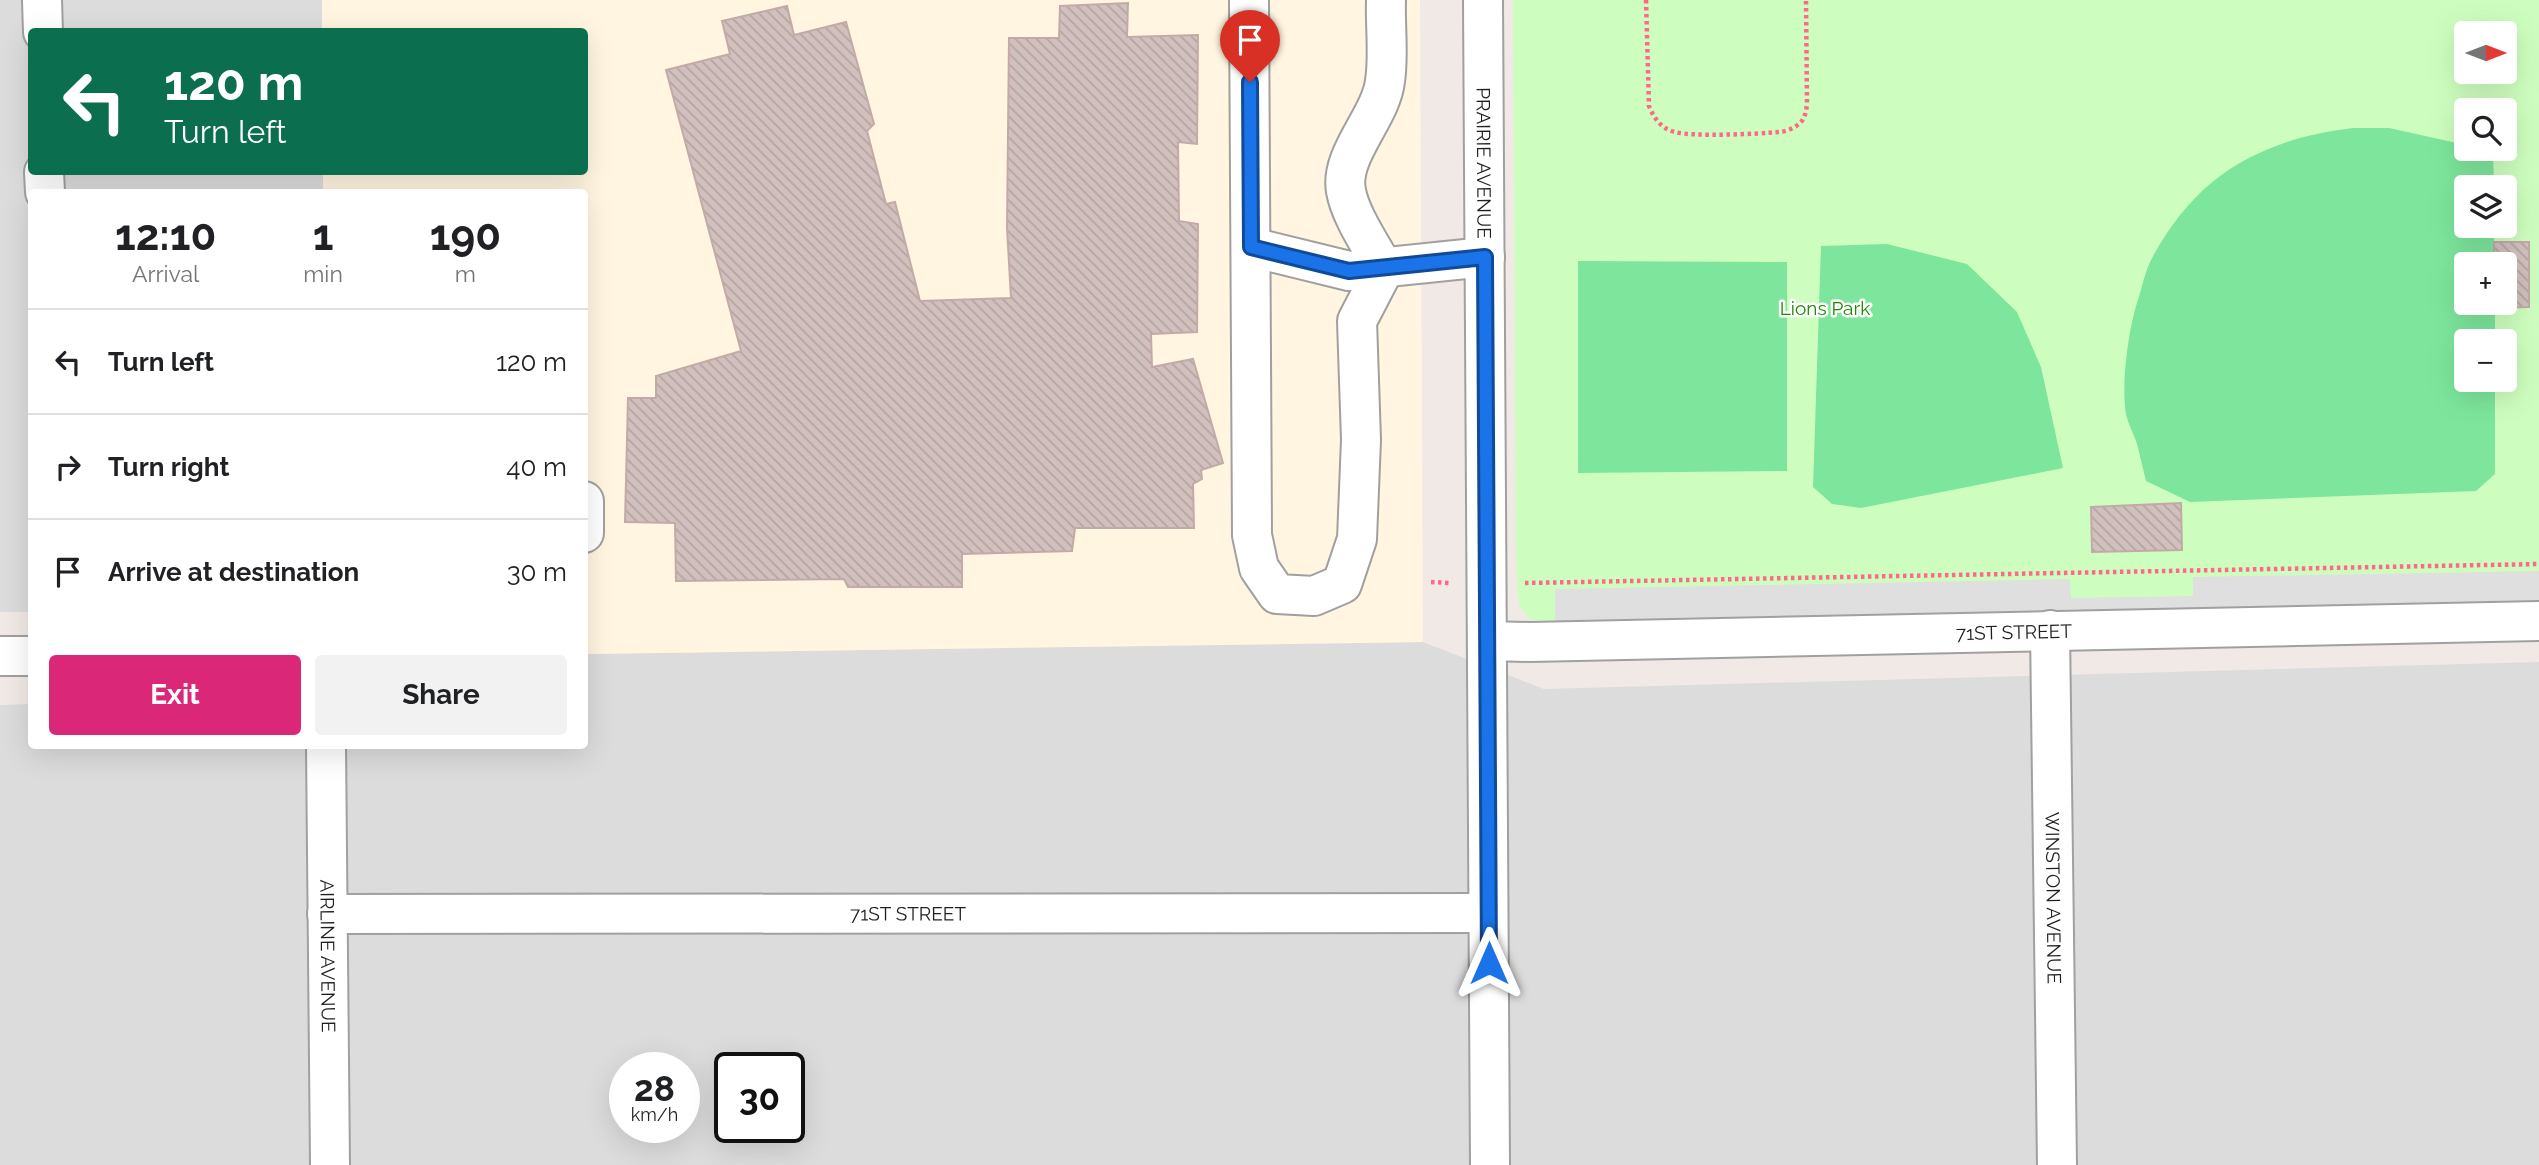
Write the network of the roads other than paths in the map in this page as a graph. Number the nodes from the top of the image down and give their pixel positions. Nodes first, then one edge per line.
1 (42, 0) edge
2 (1249, 0) edge
3 (1385, 0) edge
4 (1483, 0) edge
5 (43, 28) edge
6 (1251, 247) junction
7 (1485, 257) junction
8 (1384, 269) junction
9 (2539, 621) edge
10 (2050, 630) junction
11 (1487, 641) junction
12 (0, 656) edge
13 (28, 656) edge
14 (326, 749) edge
15 (1489, 913) junction
16 (327, 914) junction
17 (330, 1165) edge
18 (1490, 1165) edge
19 (2057, 1165) edge

1 - 5 street
2 - 6 street
3 - 8 street
4 - 7 street, PRAIRIE AVENUE
6 - 8 street
6 - 8 street
7 - 8 street
7 - 11 street, PRAIRIE AVENUE
9 - 10 street, 71ST STREET
10 - 11 street, 71ST STREET
10 - 19 street, WINSTON AVENUE
11 - 15 street, PRAIRIE AVENUE
12 - 13 street
14 - 16 street, AIRLINE AVENUE
15 - 16 street, 71ST STREET
15 - 18 street, PRAIRIE AVENUE
16 - 17 street, AIRLINE AVENUE

